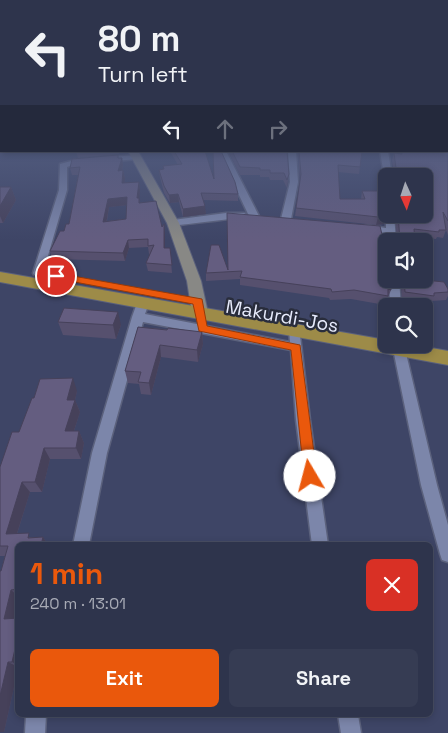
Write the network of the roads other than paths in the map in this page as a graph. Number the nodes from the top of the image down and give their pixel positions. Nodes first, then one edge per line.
1 (64, 172) edge
2 (144, 172) edge
3 (234, 172) edge
4 (293, 172) edge
5 (286, 220) edge
6 (173, 223) junction
7 (391, 223) edge
8 (352, 227) edge
9 (391, 231) joint
10 (0, 266) edge
11 (38, 273) junction
12 (0, 277) edge
13 (141, 310) junction
14 (200, 315) junction
15 (378, 333) edge
16 (296, 338) junction
17 (433, 342) edge
18 (448, 344) edge
19 (378, 348) edge
20 (399, 353) edge
21 (417, 353) edge
22 (448, 358) edge
23 (82, 542) edge
24 (320, 542) edge
25 (448, 554) edge
26 (36, 717) edge
27 (348, 717) edge
28 (34, 733) edge
29 (351, 733) edge

1 - 11 street
2 - 6 main road
3 - 6 street
4 - 5 street
6 - 14 main road
7 - 9 street
8 - 9 street
10 - 11 highway, Makurdi-Jos
11 - 14 highway, Makurdi-Jos
12 - 13 highway, Makurdi-Jos
13 - 14 highway, Makurdi-Jos
13 - 23 street
14 - 15 highway, Makurdi-Jos
14 - 16 highway, Makurdi-Jos
16 - 19 highway, Makurdi-Jos
16 - 24 street
17 - 18 highway
20 - 25 street
21 - 22 highway, Makurdi-Jos
26 - 28 street
27 - 29 street

